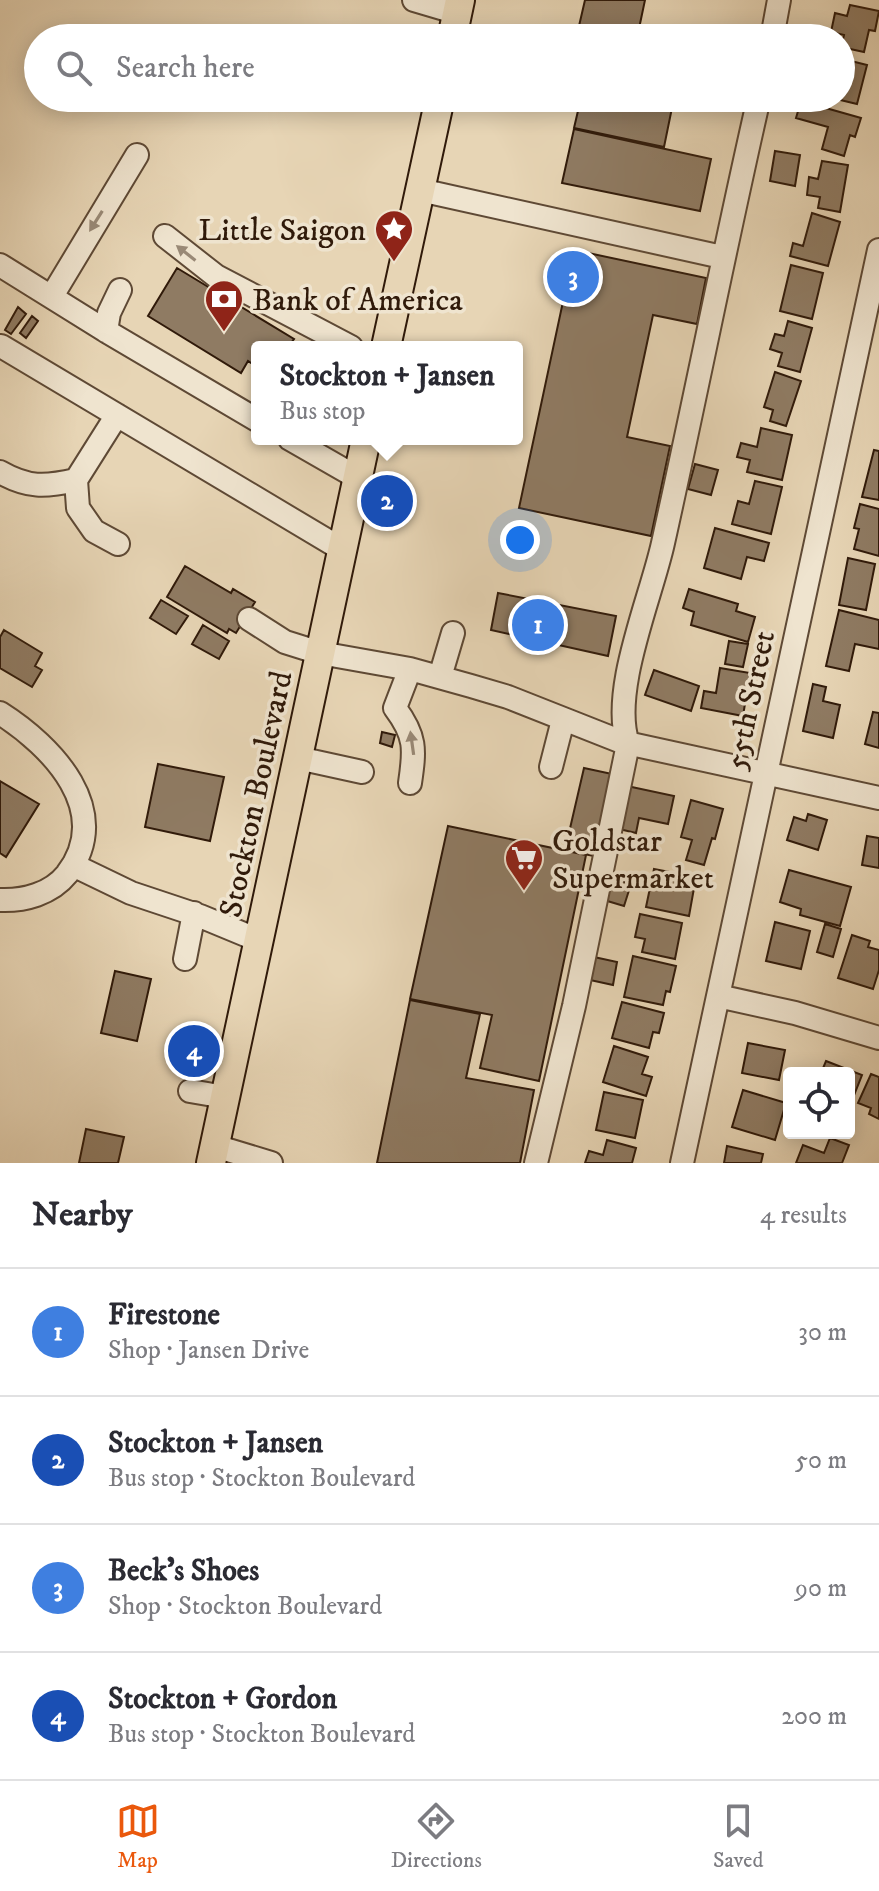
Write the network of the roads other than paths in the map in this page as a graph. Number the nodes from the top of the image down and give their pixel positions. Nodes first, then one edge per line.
1 (414, 0) edge
2 (779, 0) edge
3 (457, 17) edge
4 (775, 24) edge
5 (437, 112) edge
6 (756, 112) edge
7 (137, 155) dead end
8 (420, 190) junction
9 (165, 236) dead end
10 (879, 250) edge
11 (722, 257) junction
12 (0, 265) edge
13 (120, 290) dead end
14 (52, 296) junction
15 (106, 331) junction
16 (340, 341) edge
17 (387, 341) edge
18 (1, 346) edge
19 (117, 415) junction
20 (251, 416) edge
21 (300, 445) edge
22 (365, 445) edge
23 (0, 472) edge
24 (358, 478) junction
25 (76, 480) junction
26 (118, 544) dead end
27 (343, 550) junction
28 (249, 619) dead end
29 (453, 633) dead end
30 (320, 653) junction
31 (410, 669) junction
32 (440, 677) junction
33 (0, 713) edge
34 (563, 720) junction
35 (628, 744) junction
36 (298, 758) junction
37 (551, 767) dead end
38 (362, 772) dead end
39 (765, 774) junction
40 (410, 783) dead end
41 (879, 798) edge
42 (73, 865) junction
43 (55, 884) junction
44 (8, 906) edge
45 (49, 911) dead end
46 (194, 913) junction
47 (258, 940) junction
48 (185, 959) dead end
49 (718, 996) junction
50 (879, 1038) edge
51 (190, 1091) dead end
52 (225, 1097) junction
53 (213, 1154) edge
54 (269, 1163) edge
55 (536, 1163) edge
56 (682, 1163) edge

1 - 3 street
2 - 4 street
5 - 8 main road
6 - 11 street
7 -> 14 street
8 - 11 street
8 - 17 main road
16 -> 9 street
10 - 39 street, 55th Street
11 - 35 street
12 - 14 street
13 - 15 street
14 - 15 street
15 - 20 street
18 - 19 street
19 - 25 street
19 - 27 street
21 - 24 street
22 - 24 main road, Stockton Boulevard
23 - 25 street
24 - 27 main road, Stockton Boulevard
25 - 26 street
27 - 30 main road, Stockton Boulevard
28 - 30 street
29 - 32 street
30 - 31 street
30 - 36 main road, Stockton Boulevard
31 - 32 street
40 -> 31 street
32 - 34 street
33 - 42 street
34 - 35 street
34 - 37 street
35 - 39 street
35 - 55 street
36 - 38 street
36 - 47 main road, Stockton Boulevard
39 - 41 street
39 - 49 street, 55th Street
42 - 43 street
42 - 46 street
43 - 44 street
43 - 45 street
46 - 47 street
46 - 48 street
47 - 52 main road, Stockton Boulevard
49 - 50 street
49 - 56 street, 55th Street
51 - 52 street
52 - 53 main road, Stockton Boulevard
53 - 54 street

